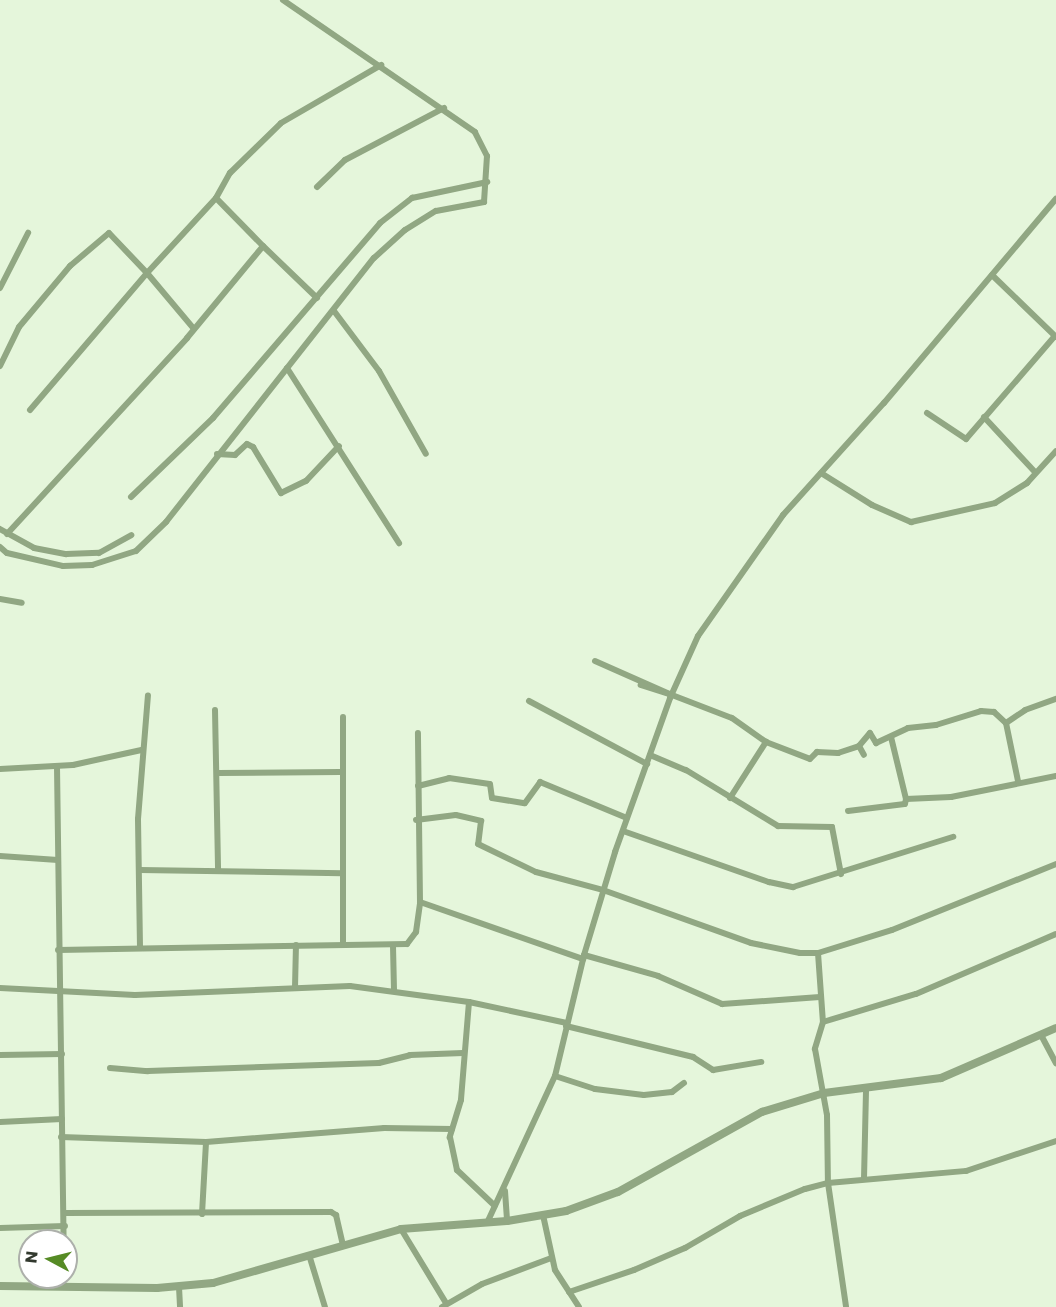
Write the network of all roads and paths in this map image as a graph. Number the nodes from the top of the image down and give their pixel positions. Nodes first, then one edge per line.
1 (283, 0) edge
2 (381, 65) junction
3 (444, 108) junction
4 (487, 182) junction
5 (316, 187) dead end
6 (216, 198) junction
7 (1056, 199) edge
8 (28, 232) dead end
9 (263, 246) junction
10 (147, 273) junction
11 (992, 275) junction
12 (0, 288) edge
13 (317, 298) junction
14 (334, 311) junction
15 (194, 329) junction
16 (1055, 337) edge
17 (0, 366) edge
18 (287, 368) junction
19 (30, 410) dead end
20 (927, 413) dead end
21 (984, 417) junction
22 (339, 446) junction
23 (1056, 450) edge
24 (218, 454) junction
25 (426, 454) dead end
26 (1035, 472) junction
27 (821, 473) junction
28 (131, 497) dead end
29 (0, 529) edge
30 (7, 534) junction
31 (132, 535) dead end
32 (399, 543) dead end
33 (0, 547) edge
34 (0, 598) edge
35 (22, 603) dead end
36 (595, 661) dead end
37 (148, 695) dead end
38 (672, 695) junction
39 (1056, 699) edge
40 (529, 701) dead end
41 (215, 710) dead end
42 (343, 717) dead end
43 (1006, 723) junction
44 (418, 733) dead end
45 (891, 737) junction
46 (766, 742) junction
47 (859, 746) junction
48 (141, 750) junction
49 (864, 755) dead end
50 (650, 756) junction
51 (647, 764) junction
52 (57, 767) junction
53 (0, 769) edge
54 (340, 772) junction
55 (218, 773) junction
56 (1056, 776) edge
57 (1018, 781) junction
58 (418, 786) junction
59 (730, 798) junction
60 (906, 799) junction
61 (848, 811) dead end
62 (627, 818) junction
63 (416, 820) junction
64 (623, 831) junction
65 (953, 837) dead end
66 (0, 856) edge
67 (58, 860) junction
68 (1056, 864) edge
69 (218, 869) junction
70 (140, 870) junction
71 (342, 873) junction
72 (841, 874) junction
73 (603, 890) junction
74 (420, 902) junction
75 (1056, 934) edge
76 (343, 944) junction
77 (296, 945) junction
78 (393, 946) junction
79 (140, 947) junction
80 (58, 950) junction
81 (818, 953) junction
82 (583, 957) junction
83 (0, 988) edge
84 (295, 988) junction
85 (58, 990) junction
86 (394, 990) junction
87 (820, 997) junction
88 (469, 1002) junction
89 (823, 1022) junction
90 (566, 1025) junction
91 (1056, 1028) edge
92 (1041, 1035) junction
93 (462, 1053) junction
94 (0, 1054) edge
95 (62, 1054) junction
96 (761, 1062) dead end
97 (1056, 1063) edge
98 (110, 1068) dead end
99 (555, 1076) junction
100 (684, 1083) dead end
101 (866, 1090) junction
102 (824, 1093) junction
103 (62, 1119) junction
104 (0, 1122) edge
105 (452, 1129) junction
106 (61, 1137) junction
107 (206, 1142) junction
108 (1056, 1142) edge
109 (864, 1179) junction
110 (828, 1183) junction
111 (505, 1190) junction
112 (495, 1206) junction
113 (65, 1213) junction
114 (202, 1214) junction
115 (543, 1215) junction
116 (507, 1221) junction
117 (487, 1223) junction
118 (65, 1226) junction
119 (0, 1228) edge
120 (401, 1228) junction
121 (65, 1229) edge
122 (343, 1245) junction
123 (310, 1258) junction
124 (551, 1258) junction
125 (0, 1286) edge
126 (18, 1286) edge
127 (78, 1287) edge
128 (179, 1287) junction
129 (569, 1292) junction
130 (180, 1304) edge
131 (444, 1305) edge
132 (173, 1307) edge
133 (325, 1307) edge
134 (579, 1307) edge
135 (846, 1307) edge

1 - 2 street
2 - 3 street
2 - 6 street
3 - 4 street
3 - 5 street
4 - 13 street
4 - 14 street
6 - 9 street
6 - 10 street
7 - 11 street
8 - 12 street
9 - 13 street
9 - 15 street
10 - 15 street
10 - 17 street
10 - 19 street
11 - 16 street
11 - 27 street
13 - 28 street
14 - 18 street
14 - 25 street
15 - 30 street
16 - 21 street
18 - 22 street
18 - 24 street
20 - 21 street
21 - 26 street
22 - 24 street
22 - 32 street
23 - 26 street
24 - 33 street
26 - 27 street
27 - 38 street
29 - 30 street
30 - 31 street
34 - 35 street
36 - 38 street
37 - 48 street
38 - 46 street
38 - 50 street
39 - 43 street
40 - 51 street
41 - 55 street
42 - 54 street
43 - 45 street
43 - 57 street
44 - 58 street
45 - 47 street
45 - 60 street
46 - 47 street
46 - 59 street
47 - 49 street
48 - 52 street
48 - 70 street
50 - 51 street
50 - 59 street
51 - 62 street
52 - 53 street
52 - 67 street
54 - 55 street
54 - 71 street
55 - 69 street
56 - 57 street
57 - 60 street
58 - 62 street
58 - 63 street
59 - 72 street
60 - 61 street
62 - 64 street
63 - 73 street
63 - 74 street
64 - 72 street
64 - 73 street
65 - 72 street
66 - 67 street
67 - 80 street
68 - 81 street
69 - 70 street
69 - 71 street
70 - 79 street
71 - 76 street
73 - 81 street
73 - 82 street
74 - 78 street
74 - 82 street
75 - 89 street
76 - 77 street
76 - 78 street
77 - 79 street
77 - 84 street
78 - 86 street
79 - 80 street
80 - 85 street
81 - 87 street
82 - 87 street
82 - 90 street
83 - 85 street
84 - 85 street
84 - 86 street
85 - 95 street
86 - 88 street
87 - 89 street
88 - 90 street
88 - 93 street
89 - 102 street
90 - 96 street
90 - 99 street
91 - 92 street
92 - 97 street
92 - 101 street
93 - 98 street
93 - 105 street
94 - 95 street
95 - 103 street
99 - 100 street
99 - 111 street
101 - 102 street
101 - 109 street
102 - 110 street
102 - 115 street
103 - 104 street
103 - 106 street
105 - 107 street
105 - 112 street
106 - 107 street
106 - 113 street
107 - 114 street
108 - 109 street
109 - 110 street
110 - 129 street
110 - 135 street
111 - 112 street
111 - 116 street
112 - 117 street
113 - 114 street
113 - 118 street
114 - 122 street
115 - 116 street
115 - 124 street
116 - 117 street
117 - 120 street
118 - 119 street
118 - 121 street
120 - 122 street
120 - 131 street
122 - 123 street
123 - 128 street
123 - 133 street
124 - 129 street
124 - 131 street
125 - 126 street
127 - 128 street
128 - 130 street
129 - 134 street
130 - 132 street

